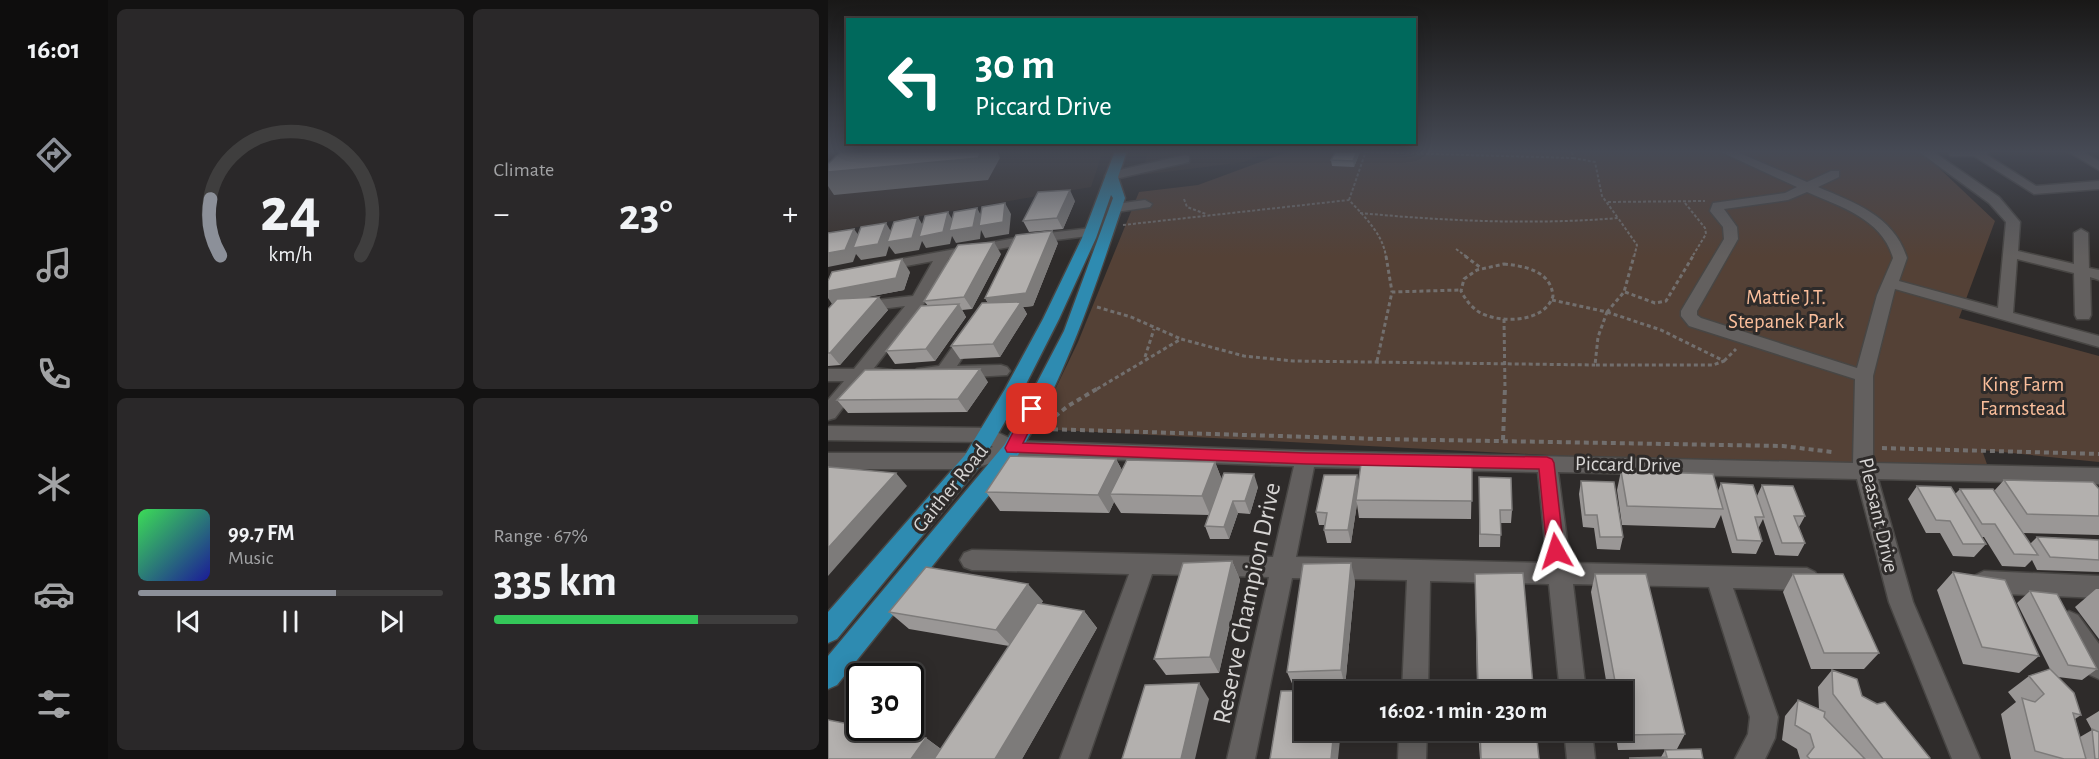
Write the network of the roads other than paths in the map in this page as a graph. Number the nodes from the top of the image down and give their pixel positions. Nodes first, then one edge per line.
1 (1107, 186) edge
2 (1115, 186) edge
3 (1975, 186) edge
4 (2028, 186) edge
5 (2081, 186) edge
6 (1808, 187) joint
7 (2034, 190) junction
8 (2010, 192) dead end
9 (1145, 204) dead end
10 (1119, 216) junction
11 (1091, 232) junction
12 (1015, 242) junction
13 (2099, 249) edge
14 (2010, 253) junction
15 (944, 255) junction
16 (1006, 262) edge
17 (867, 269) edge
18 (2082, 271) junction
19 (2099, 275) edge
20 (1890, 283) junction
21 (919, 300) junction
22 (2099, 307) edge
23 (2006, 316) junction
24 (828, 322) edge
25 (977, 323) edge
26 (2099, 342) edge
27 (1001, 371) dead end
28 (944, 372) junction
29 (860, 374) junction
30 (828, 375) edge
31 (1864, 376) junction
32 (828, 413) edge
33 (828, 433) edge
34 (988, 435) junction
35 (1012, 448) junction
36 (1306, 459) junction
37 (1864, 459) junction
38 (828, 461) edge
39 (972, 461) junction
40 (1547, 463) junction
41 (2095, 480) edge
42 (972, 560) dead end
43 (1144, 564) junction
44 (1281, 566) junction
45 (1419, 570) junction
46 (1558, 573) junction
47 (1718, 577) junction
48 (1807, 579) edge
49 (1970, 581) edge
50 (2044, 585) junction
51 (2099, 587) edge
52 (828, 630) edge
53 (2099, 666) edge
54 (828, 675) edge
55 (1415, 681) edge
56 (1572, 681) edge
57 (1413, 741) edge
58 (1579, 741) edge
59 (1074, 759) edge
60 (1241, 759) edge
61 (1412, 759) edge
62 (1581, 759) edge
63 (1749, 759) edge
64 (1966, 759) edge

1 - 11 main road, Gaither Road
2 - 10 main road, Gaither Road
3 - 14 street
4 - 7 street
5 - 7 street
6 - 20 street, Pleasant Drive
6 - 31 street
7 - 8 street
9 - 10 street
10 - 35 main road, Gaither Road
11 - 12 street
11 - 34 main road, Gaither Road
12 - 15 street
12 - 16 street
13 - 18 street
14 - 18 street
14 - 23 street
15 - 17 street
15 - 21 street
18 - 19 street
18 - 22 street
20 - 23 street
20 - 31 street, Pleasant Drive
21 - 24 street
21 - 29 street
23 - 26 street
25 - 28 street
27 - 28 street
28 - 29 street
29 - 30 street
29 - 32 street
31 - 37 street, Pleasant Drive
33 - 34 street, Piccard Drive
34 - 35 street, Piccard Drive
34 - 39 main road, Gaither Road
35 - 36 street, Piccard Drive
35 - 39 street, Piccard Drive
35 - 54 main road, Gaither Road
36 - 40 street, Piccard Drive
36 - 44 street, Reserve Champion Drive
37 - 40 street, Piccard Drive
37 - 41 street, Piccard Drive
37 - 64 street, Pleasant Drive
38 - 39 street, Piccard Drive
39 - 52 main road, Gaither Road
40 - 46 street
42 - 43 street
43 - 44 street
43 - 59 street
44 - 45 street
44 - 60 street, Reserve Champion Drive
45 - 46 street
45 - 55 street
46 - 47 street
46 - 56 street
47 - 48 street
47 - 63 street
49 - 50 street
50 - 51 street
50 - 53 street
57 - 61 street
58 - 62 street

